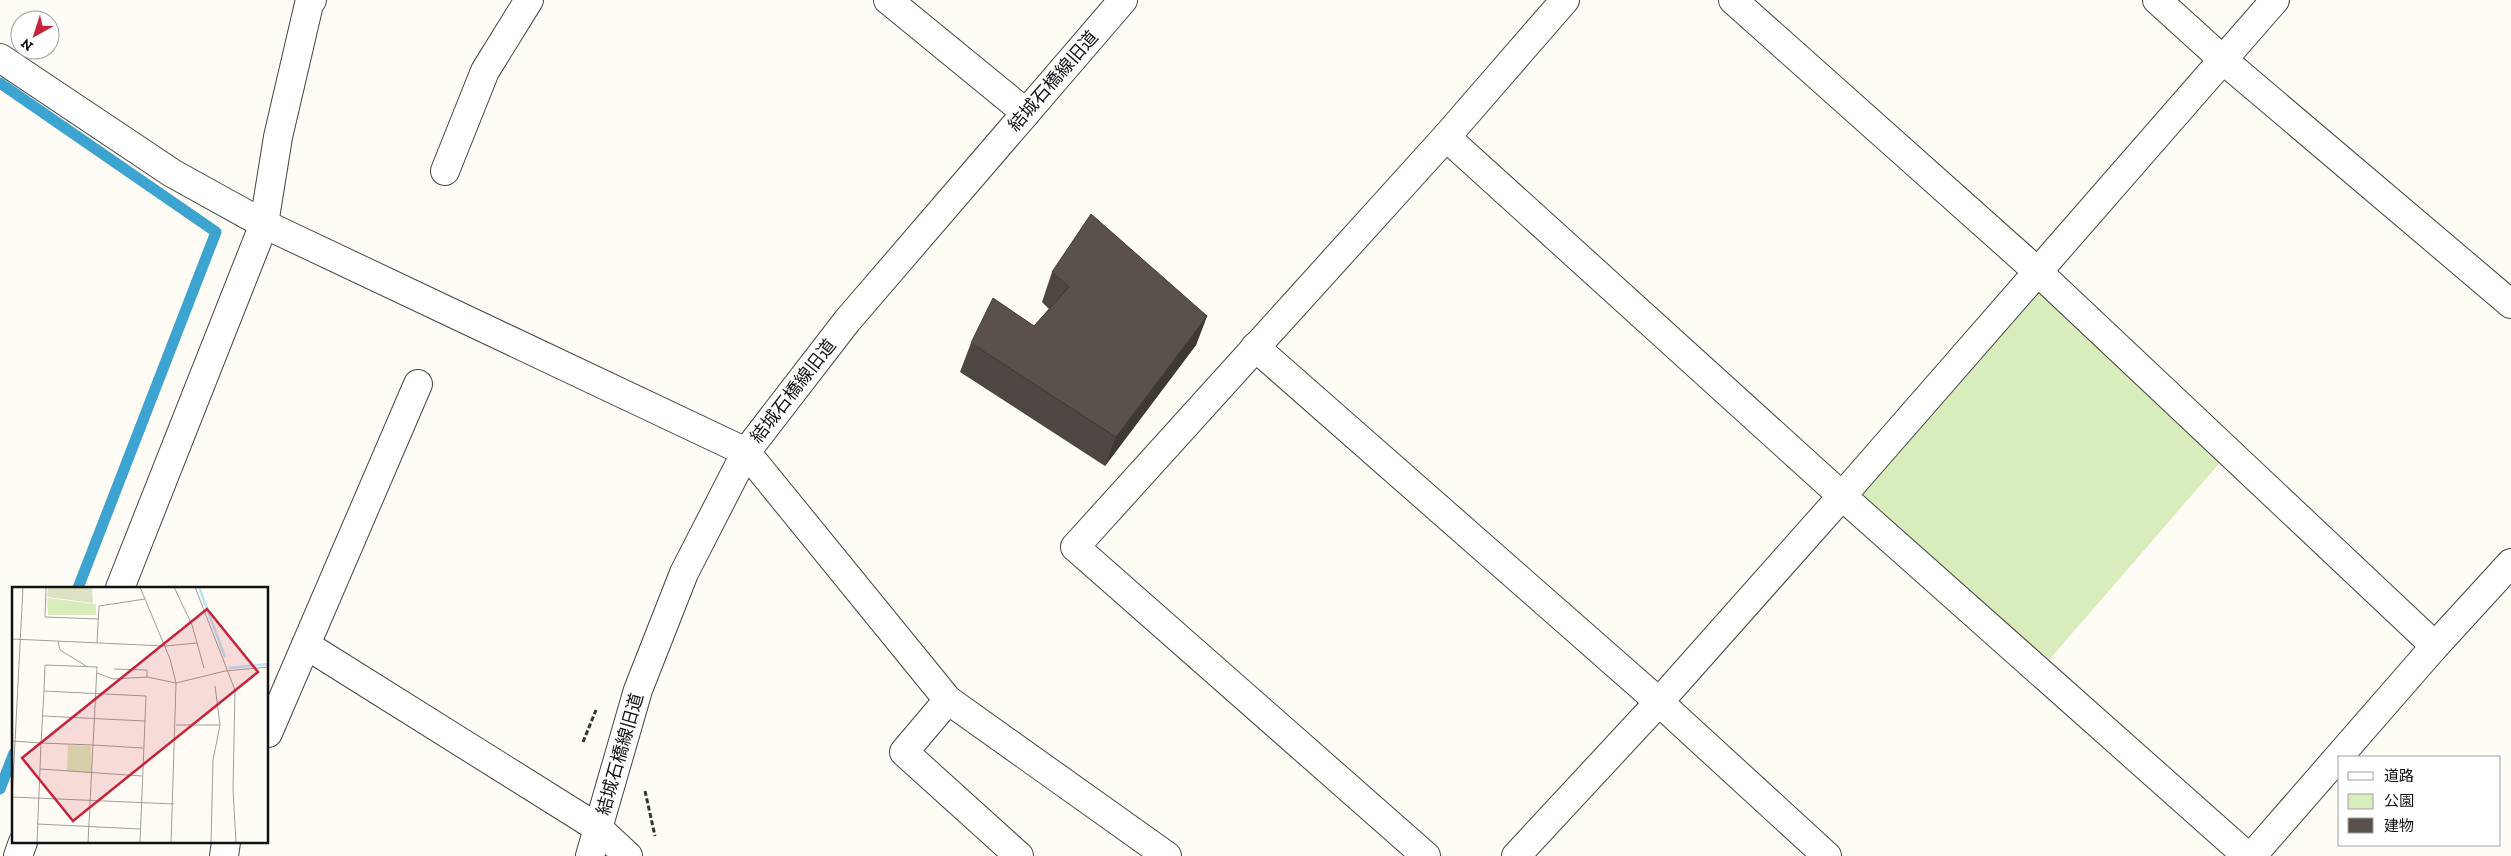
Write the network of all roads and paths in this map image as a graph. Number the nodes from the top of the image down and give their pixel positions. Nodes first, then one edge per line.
1 (312, 0) edge
2 (529, 0) edge
3 (888, 0) edge
4 (1123, 0) edge
5 (1566, 0) edge
6 (1733, 0) edge
7 (2157, 0) edge
8 (2275, 0) edge
9 (0, 58) edge
10 (2222, 59) junction
11 (1026, 113) junction
12 (1446, 137) junction
13 (445, 171) dead end
14 (264, 224) junction
15 (2038, 272) junction
16 (2511, 304) edge
17 (1255, 347) junction
18 (418, 384) dead end
19 (746, 452) junction
20 (1842, 496) junction
21 (2511, 563) edge
22 (120, 587) edge
23 (306, 645) junction
24 (2435, 646) junction
25 (948, 700) junction
26 (1659, 702) junction
27 (269, 731) edge
28 (2339, 756) edge
29 (2338, 757) edge
30 (598, 828) junction
31 (22, 844) edge
32 (18, 856) edge
33 (590, 856) edge
34 (628, 856) edge
35 (1019, 856) edge
36 (1167, 856) edge
37 (1426, 856) edge
38 (1516, 856) edge
39 (1827, 856) edge
40 (2247, 856) edge
41 (2252, 856) edge

1 - 14 street
2 - 13 street
3 - 11 street
4 - 11 street, 結城石橋線旧道
5 - 12 street
6 - 15 street
7 - 10 street
8 - 10 street
9 - 14 street
10 - 15 street
10 - 16 street
11 - 19 street, 結城石橋線旧道
12 - 17 street
12 - 20 street
14 - 19 street
14 - 22 street
15 - 20 street
15 - 24 street
17 - 26 street
17 - 37 street
18 - 23 street
19 - 25 street
19 - 30 street, 結城石橋線旧道
20 - 26 street
20 - 40 street
21 - 24 street
23 - 27 street
23 - 30 street
24 - 28 street
25 - 35 street
25 - 36 street
26 - 38 street
26 - 39 street
29 - 41 street
30 - 33 street, 結城石橋線旧道
30 - 34 street
31 - 32 street

